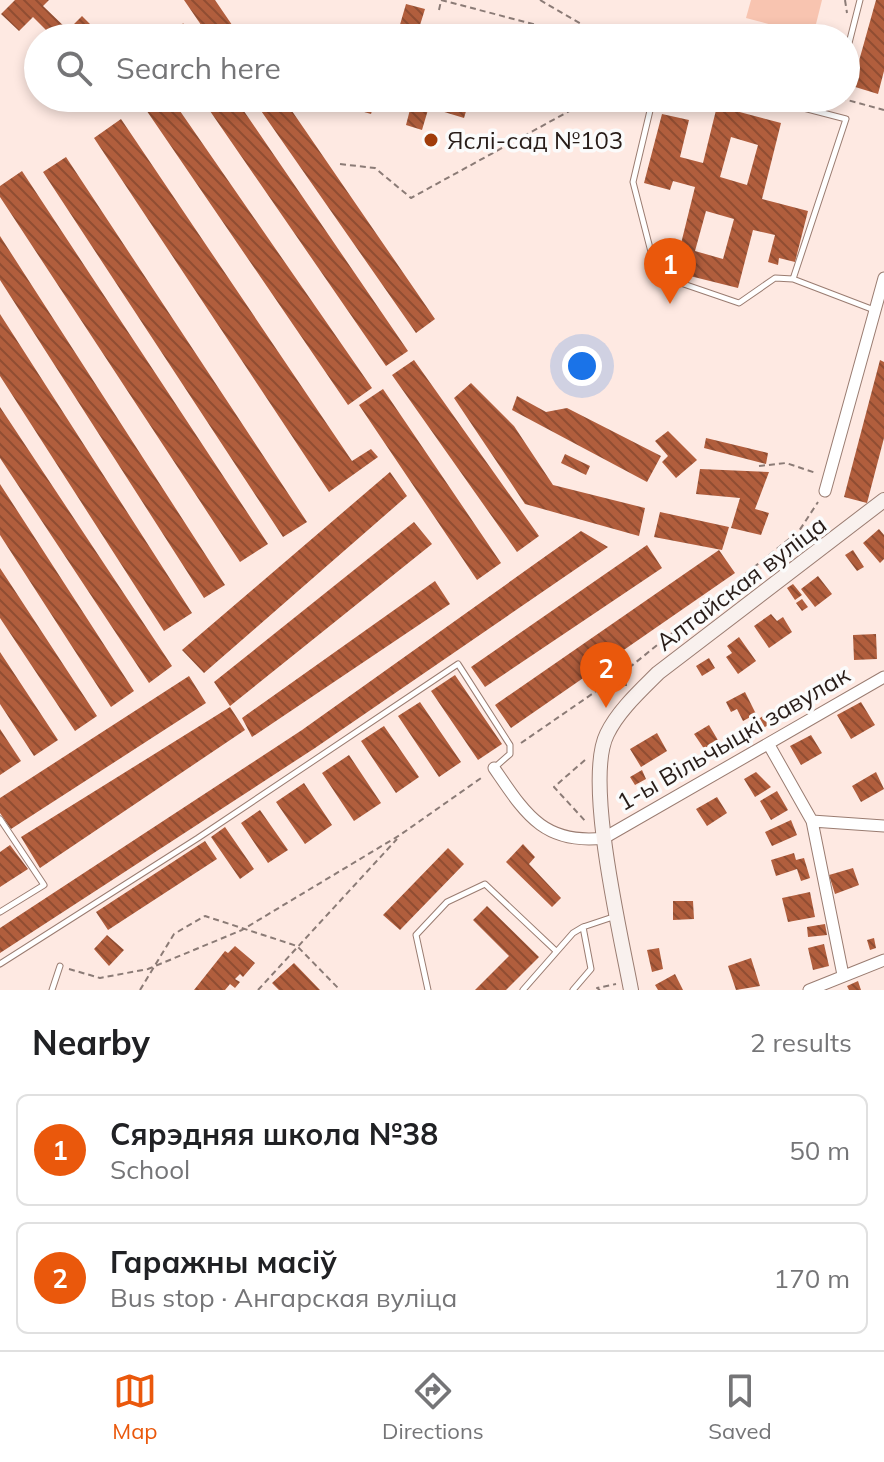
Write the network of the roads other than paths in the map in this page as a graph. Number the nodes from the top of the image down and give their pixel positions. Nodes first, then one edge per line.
1 (860, 0) edge
2 (854, 24) edge
3 (650, 112) edge
4 (819, 112) edge
5 (884, 278) edge
6 (793, 279) junction
7 (875, 310) junction
8 (825, 491) road end
9 (884, 500) edge
10 (884, 677) edge
11 (769, 745) junction
12 (494, 768) joint
13 (0, 819) edge
14 (812, 821) junction
15 (884, 826) edge
16 (604, 838) junction
17 (0, 912) edge
18 (618, 915) junction
19 (583, 927) junction
20 (556, 951) junction
21 (884, 960) edge
22 (0, 964) edge
23 (60, 966) road end
24 (843, 975) junction
25 (626, 986) edge
26 (52, 990) edge
27 (428, 990) edge
28 (523, 990) edge
29 (573, 990) edge
30 (809, 990) edge

1 - 2 lane
3 - 6 lane
4 - 6 lane
5 - 7 street
6 - 7 lane
7 - 8 street
9 - 16 main road, Алтайская вуліца
10 - 11 street, 1-ы Вільчыцкі завулак
11 - 14 street
11 - 16 street, 1-ы Вільчыцкі завулак
12 - 16 street
12 - 22 lane
13 - 17 lane
14 - 15 street
14 - 24 street
16 - 18 main road, Алтайская вуліца
18 - 19 lane
18 - 25 main road, Алтайская вуліца
19 - 20 lane
19 - 29 lane
20 - 27 lane
20 - 28 lane
21 - 24 street
23 - 26 lane
24 - 30 street

